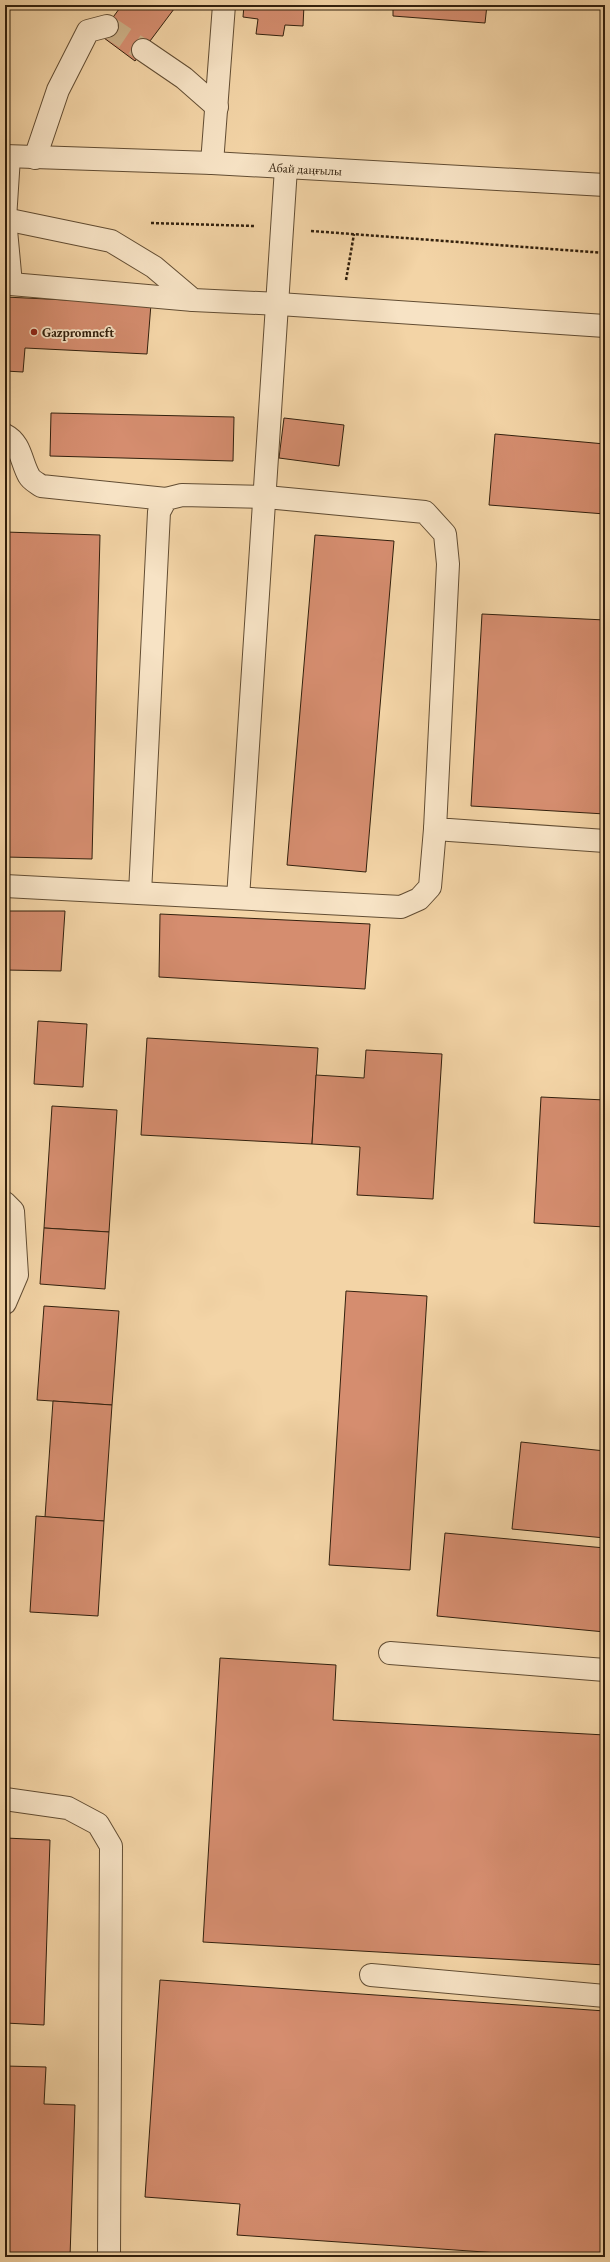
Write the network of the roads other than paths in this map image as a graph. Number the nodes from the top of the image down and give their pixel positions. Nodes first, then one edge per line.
1 (224, 5) edge
2 (107, 26) dead end
3 (144, 50) tunnel mouth
4 (216, 107) junction
5 (7, 157) edge
6 (35, 158) junction
7 (212, 163) junction
8 (286, 168) junction
9 (605, 185) edge
10 (5, 219) edge
11 (8, 283) edge
12 (193, 300) junction
13 (279, 304) junction
14 (605, 326) edge
15 (5, 436) edge
16 (266, 496) junction
17 (166, 499) junction
18 (435, 829) junction
19 (605, 841) edge
20 (5, 886) edge
21 (140, 893) junction
22 (238, 898) junction
23 (5, 1203) edge
24 (5, 1303) edge
25 (390, 1653) dead end
26 (605, 1670) edge
27 (5, 1799) edge
28 (371, 1975) dead end
29 (605, 1996) edge
30 (109, 2257) edge

1 - 4 street
2 - 6 street
3 - 4 street
4 - 7 street
5 - 6 street, Абай даңғылы
5 - 10 street
6 - 7 street, Абай даңғылы
7 - 8 street, Абай даңғылы
8 - 9 street, Абай даңғылы
8 - 13 street
10 - 11 street
10 - 12 street
11 - 12 street
12 - 13 street
13 - 14 street
13 - 16 street
15 - 17 street
16 - 17 street
16 - 18 street
16 - 22 street
17 - 21 street
18 - 19 street
18 - 22 street
20 - 21 street
21 - 22 street
23 - 24 street
25 - 26 street
27 - 30 street
28 - 29 street

